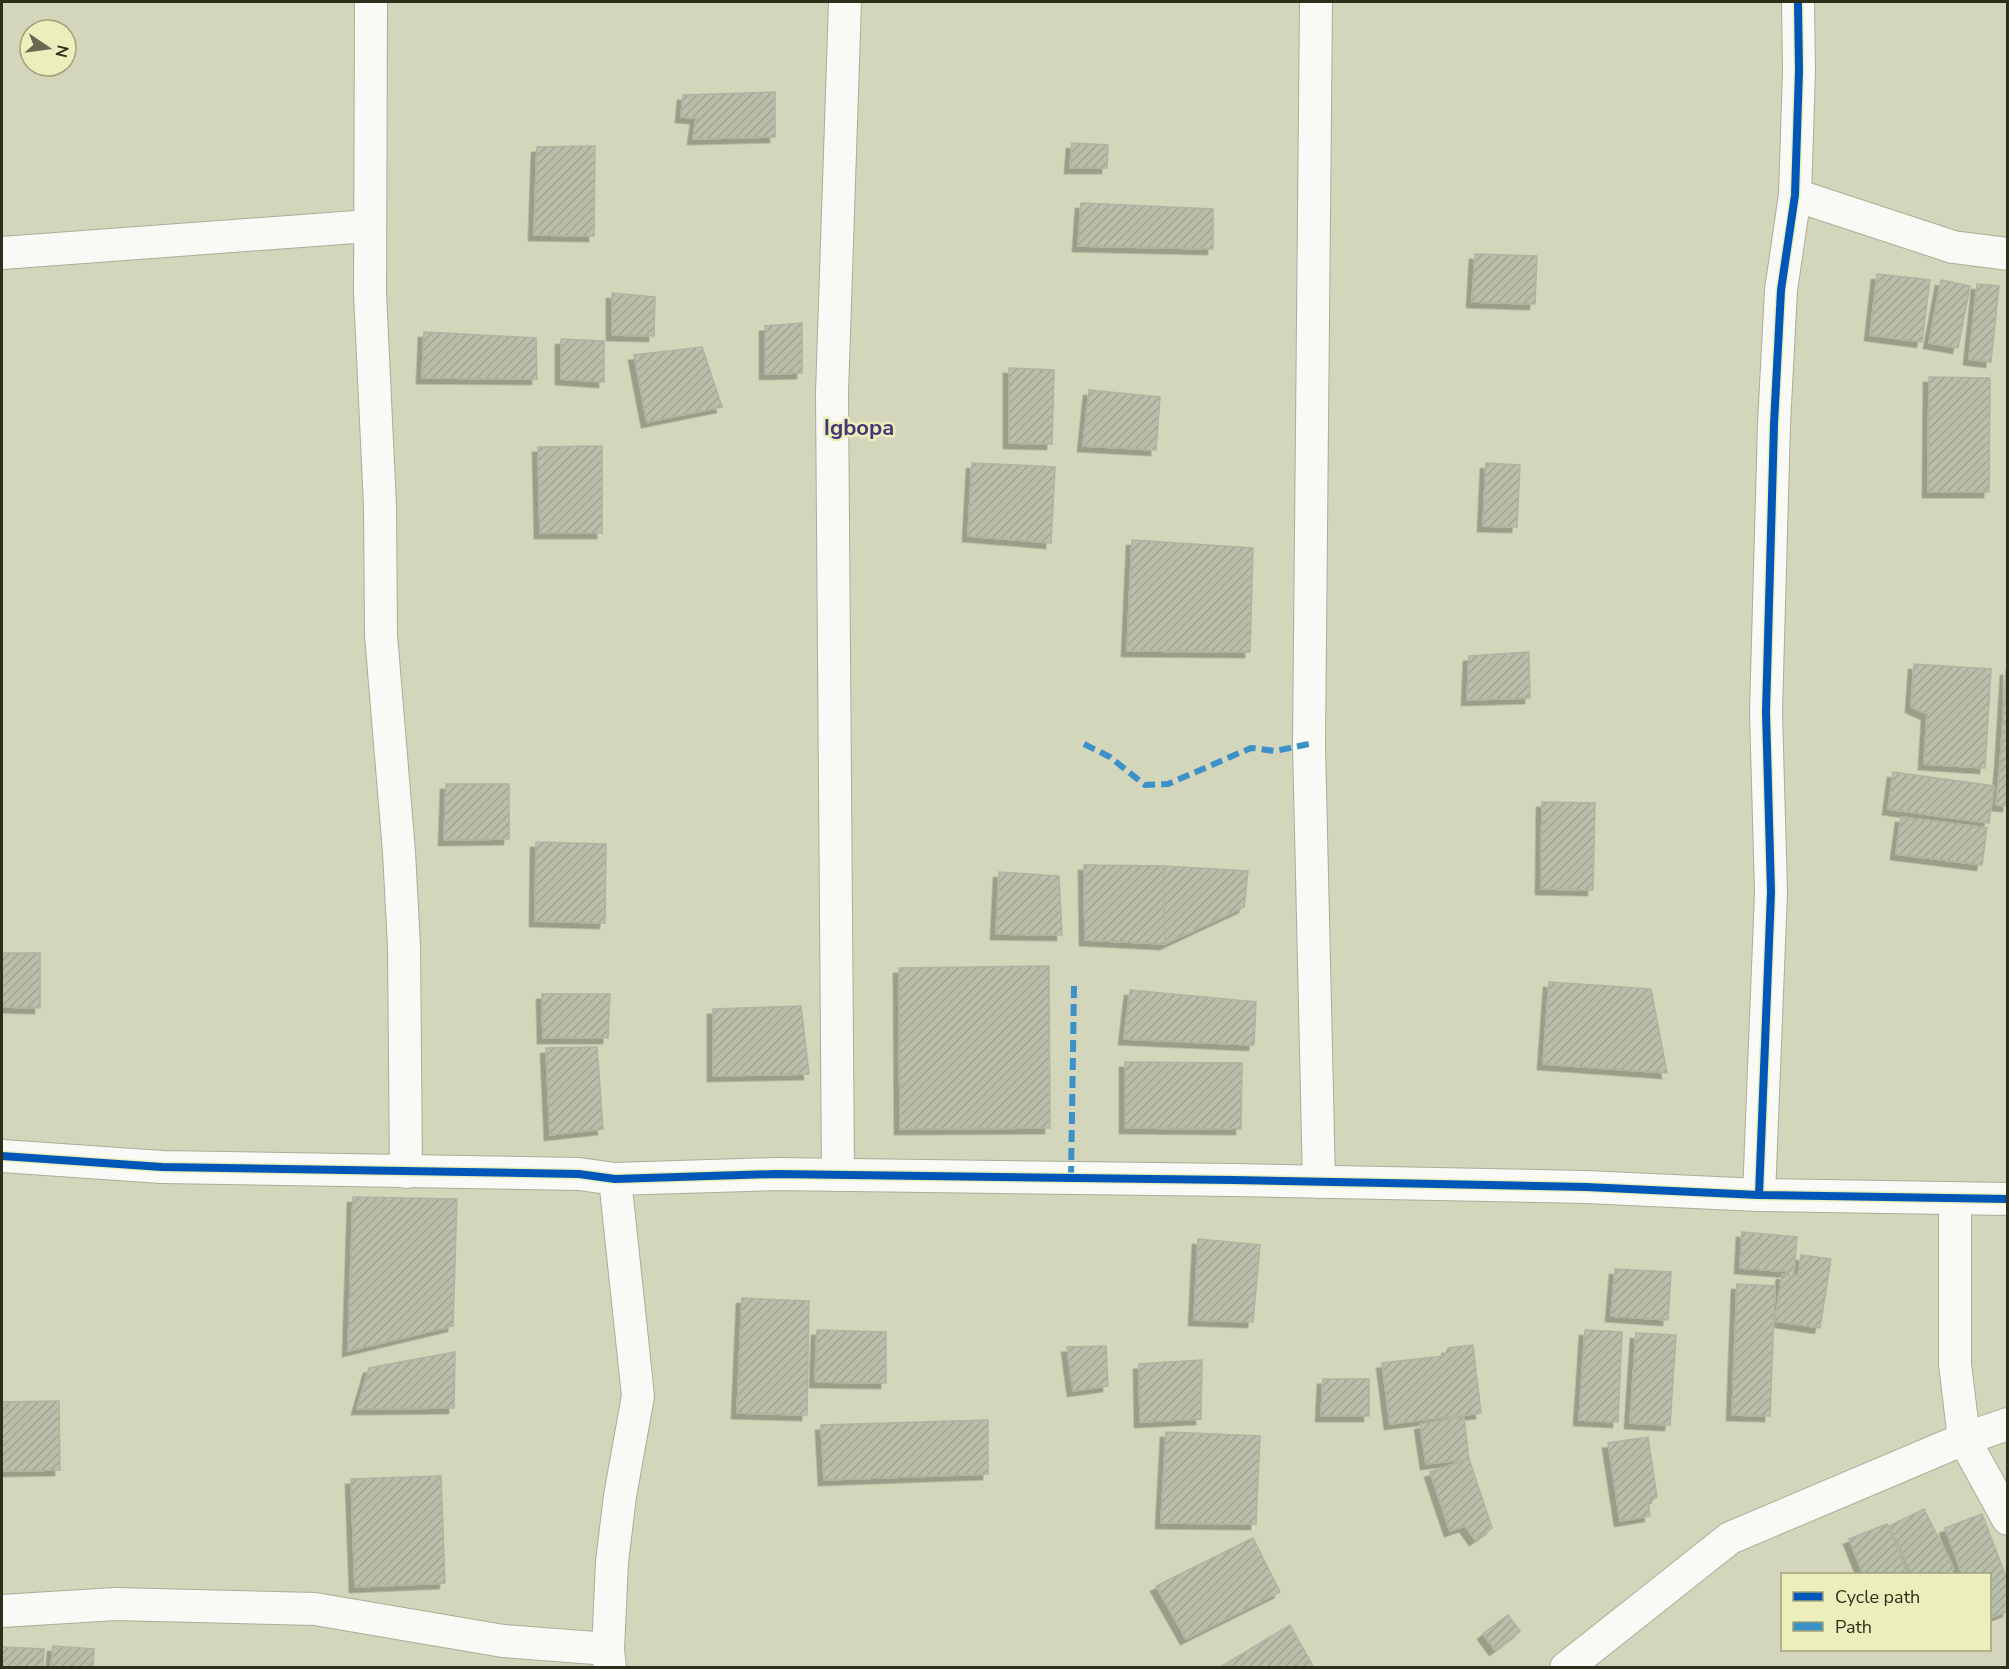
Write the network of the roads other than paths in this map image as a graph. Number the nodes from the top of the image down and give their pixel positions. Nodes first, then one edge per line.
1 (371, 2) edge
2 (846, 2) edge
3 (1316, 2) edge
4 (1798, 2) edge
5 (1795, 195) junction
6 (369, 226) junction
7 (2, 253) edge
8 (2007, 254) edge
9 (2, 1156) edge
10 (406, 1173) junction
11 (838, 1175) junction
12 (615, 1179) junction
13 (1318, 1182) junction
14 (1759, 1195) junction
15 (1954, 1199) junction
16 (2007, 1199) edge
17 (2007, 1424) edge
18 (1964, 1439) junction
19 (2007, 1519) edge
20 (2, 1611) edge
21 (609, 1658) edge
22 (1566, 1668) edge

1 - 6 street
2 - 11 street
3 - 13 street
4 - 5 street
5 - 8 street
5 - 14 street
6 - 7 street
6 - 10 street
9 - 10 street
10 - 12 street
11 - 12 street
11 - 13 street
12 - 21 street
13 - 14 street
14 - 15 street
15 - 16 street
15 - 18 street
17 - 18 street
18 - 19 street
18 - 22 street
20 - 21 street

